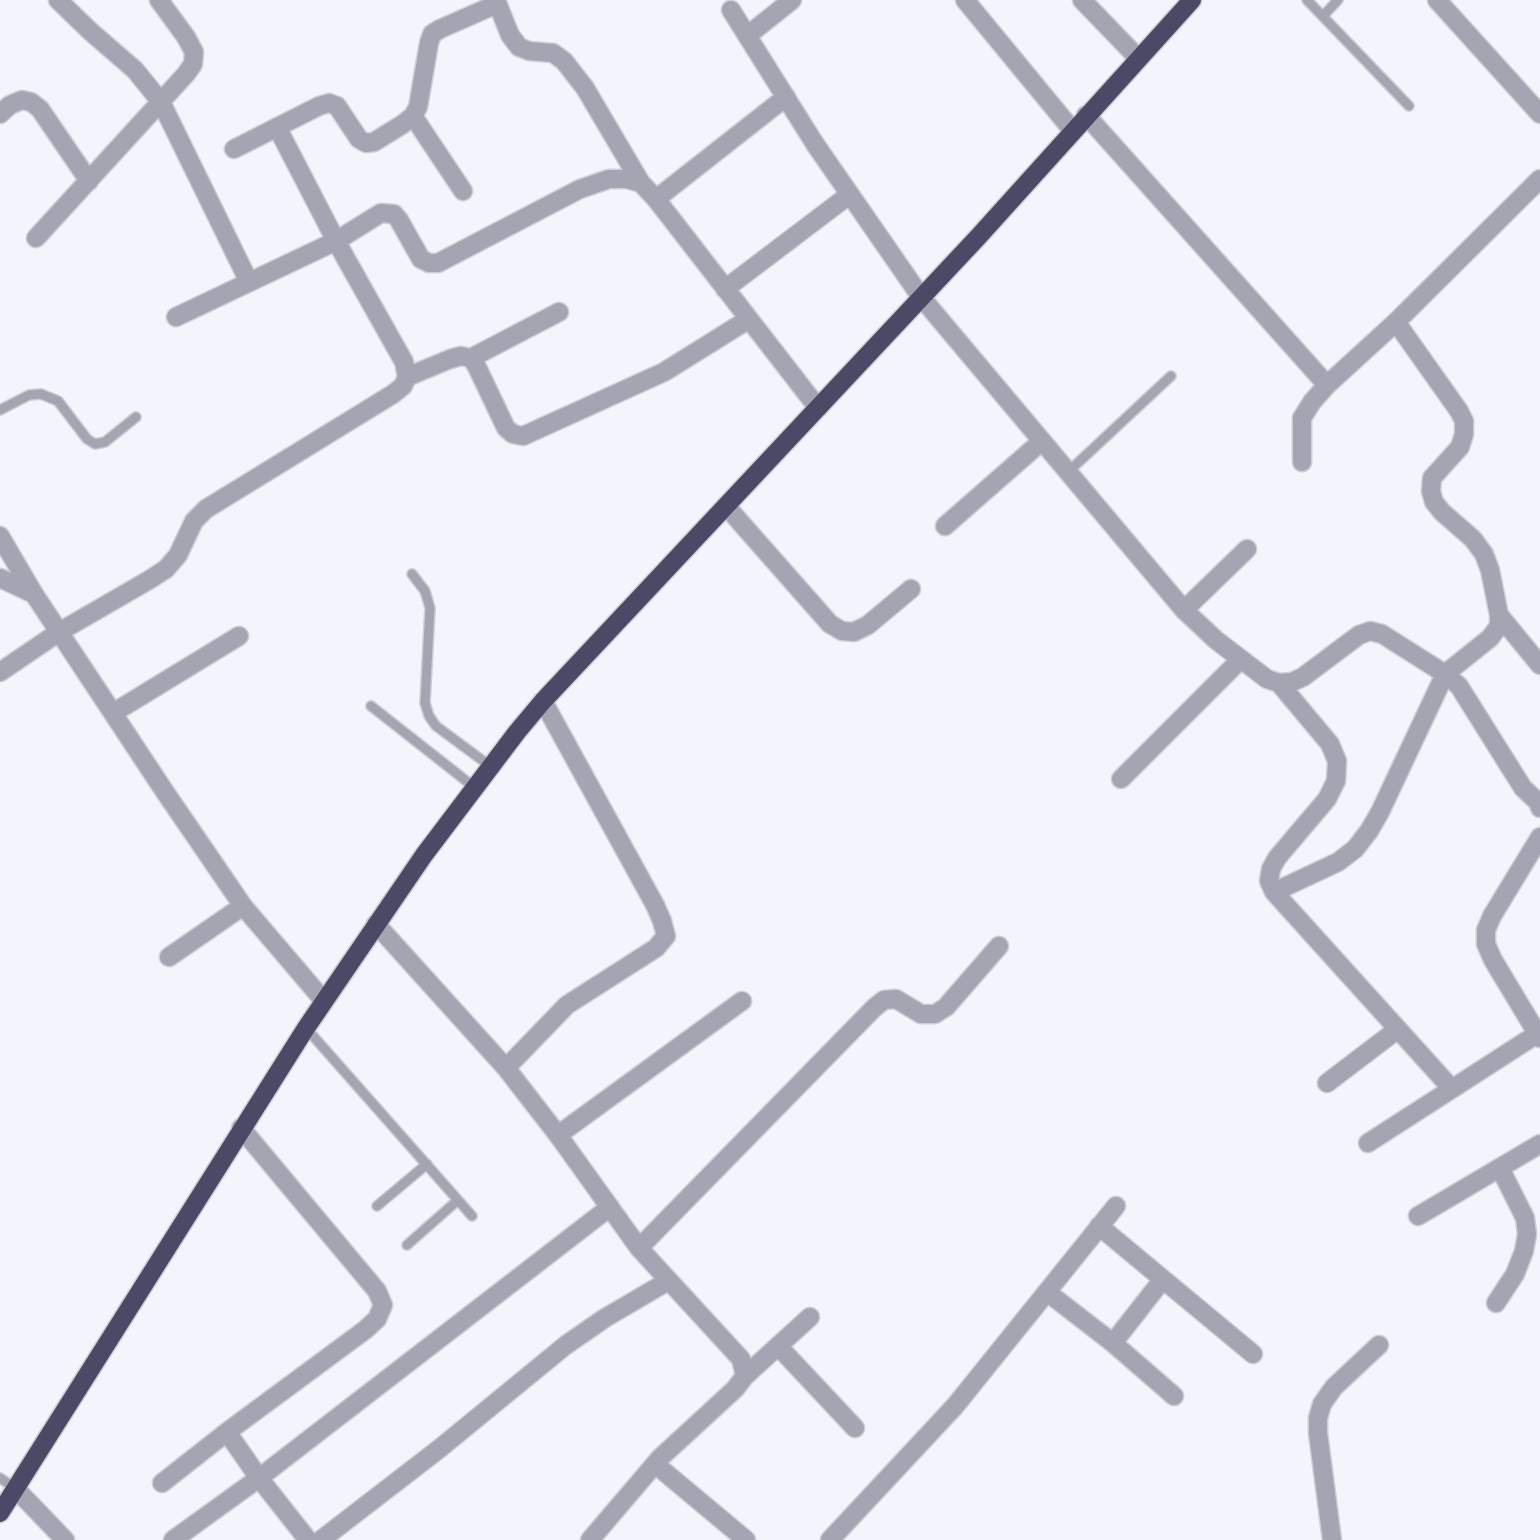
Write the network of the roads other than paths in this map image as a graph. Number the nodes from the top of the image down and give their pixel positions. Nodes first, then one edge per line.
1 (58, 0) edge
2 (159, 0) edge
3 (792, 0) edge
4 (964, 0) edge
5 (1082, 0) edge
6 (1192, 0) edge
7 (1308, 0) edge
8 (1338, 0) edge
9 (1437, 0) edge
10 (496, 2) edge
11 (731, 10) dead end
12 (1323, 16) junction
13 (747, 36) junction
14 (1138, 58) junction
15 (786, 97) junction
16 (161, 102) junction
17 (1409, 106) dead end
18 (0, 114) edge
19 (1540, 114) edge
20 (1086, 115) junction
21 (412, 116) junction
22 (277, 127) junction
23 (1072, 131) junction
24 (234, 149) dead end
25 (1540, 179) edge
26 (89, 181) junction
27 (641, 183) junction
28 (462, 191) dead end
29 (849, 195) junction
30 (656, 199) junction
31 (36, 238) dead end
32 (336, 241) junction
33 (249, 282) junction
34 (725, 289) junction
35 (921, 297) junction
36 (559, 312) dead end
37 (176, 317) dead end
38 (748, 319) junction
39 (1396, 322) junction
40 (471, 358) junction
41 (1171, 376) dead end
42 (407, 377) junction
43 (1327, 385) junction
44 (818, 408) junction
45 (0, 410) edge
46 (136, 417) dead end
47 (1042, 441) junction
48 (1302, 462) dead end
49 (1068, 472) junction
50 (726, 506) junction
51 (945, 526) dead end
52 (0, 536) edge
53 (1247, 549) dead end
54 (412, 574) dead end
55 (0, 578) edge
56 (911, 589) dead end
57 (34, 594) junction
58 (1184, 610) junction
59 (1499, 615) junction
60 (59, 632) junction
61 (239, 636) dead end
62 (1240, 659) junction
63 (1540, 665) edge
64 (0, 672) edge
65 (1445, 674) junction
66 (1279, 683) junction
67 (543, 701) junction
68 (371, 706) dead end
69 (113, 713) junction
70 (490, 766) junction
71 (1121, 779) dead end
72 (474, 787) junction
73 (1540, 808) edge
74 (1539, 842) edge
75 (1274, 892) junction
76 (243, 906) junction
77 (376, 924) junction
78 (999, 946) dead end
79 (169, 957) dead end
80 (324, 1001) junction
81 (742, 1001) dead end
82 (306, 1028) junction
83 (1398, 1029) junction
84 (1539, 1036) edge
85 (506, 1068) junction
86 (1326, 1083) dead end
87 (1452, 1089) junction
88 (241, 1128) junction
89 (558, 1135) junction
90 (1368, 1143) dead end
91 (1540, 1144) edge
92 (427, 1164) junction
93 (1500, 1168) junction
94 (458, 1200) junction
95 (377, 1206) dead end
96 (1116, 1206) dead end
97 (610, 1207) junction
98 (472, 1216) dead end
99 (1418, 1216) dead end
100 (1099, 1227) junction
101 (407, 1245) dead end
102 (639, 1248) junction
103 (1163, 1279) junction
104 (668, 1281) junction
105 (1047, 1292) junction
106 (1496, 1303) dead end
107 (810, 1317) dead end
108 (1113, 1343) junction
109 (1379, 1345) dead end
110 (778, 1346) junction
111 (1253, 1354) dead end
112 (745, 1376) junction
113 (1174, 1396) dead end
114 (855, 1428) dead end
115 (227, 1432) junction
116 (655, 1464) junction
117 (259, 1478) junction
118 (8, 1483) edge
119 (162, 1483) dead end
120 (0, 1513) edge
121 (65, 1540) edge
122 (173, 1540) edge
123 (308, 1540) edge
124 (321, 1540) edge
125 (590, 1540) edge
126 (746, 1540) edge
127 (830, 1540) edge
128 (1332, 1540) edge

1 - 16 street
2 - 16 street
3 - 13 street
4 - 23 street
5 - 14 street
6 - 14 highway
7 - 12 lane
8 - 12 lane
9 - 19 street
10 - 21 street
10 - 27 street
11 - 13 street
12 - 17 lane
13 - 15 street
14 - 20 highway
15 - 29 street
15 - 30 street
16 - 26 street
16 - 33 street
18 - 26 street
20 - 23 highway
20 - 43 street
21 - 22 street
21 - 28 street
22 - 24 street
22 - 32 street
23 - 35 highway
25 - 39 street
26 - 31 street
27 - 30 street
27 - 32 street
29 - 34 street
29 - 35 street
30 - 34 street
32 - 33 street
32 - 42 street
33 - 37 street
34 - 38 street
35 - 44 highway
35 - 47 street
36 - 40 street
38 - 40 street
38 - 44 street
39 - 43 street
39 - 59 street
40 - 42 street
41 - 49 lane
42 - 60 street
43 - 48 street
44 - 50 highway
45 - 46 lane
47 - 49 street
47 - 51 street
49 - 58 street
50 - 56 street
50 - 67 highway
52 - 57 street
53 - 58 street
54 - 70 lane
55 - 57 street
57 - 60 street
58 - 62 street
59 - 63 street
59 - 65 street
60 - 64 street
60 - 69 street
61 - 69 street
62 - 66 street
62 - 71 street
65 - 66 street
65 - 73 street
65 - 75 street
66 - 75 street
67 - 70 highway
67 - 85 street
68 - 72 lane
69 - 76 street
70 - 72 highway
72 - 77 highway
74 - 84 street
75 - 83 street
76 - 79 street
76 - 80 street
77 - 80 highway
77 - 85 street
78 - 102 street
80 - 82 highway
81 - 89 street
82 - 88 highway
82 - 92 lane
83 - 86 street
83 - 87 street
84 - 87 street
85 - 89 street
87 - 90 street
88 - 115 street
88 - 118 highway
89 - 97 street
91 - 93 street
92 - 94 lane
92 - 95 lane
93 - 99 street
93 - 106 street
94 - 98 lane
94 - 101 lane
96 - 100 street
97 - 102 street
97 - 117 street
100 - 103 street
100 - 105 street
102 - 104 street
103 - 108 street
103 - 111 street
104 - 112 street
104 - 124 street
105 - 108 street
105 - 127 street
107 - 110 street
108 - 113 street
109 - 128 street
110 - 112 street
110 - 114 street
112 - 116 street
115 - 117 street
115 - 119 street
116 - 125 street
116 - 126 street
117 - 122 street
117 - 123 street
118 - 120 highway
118 - 121 street

